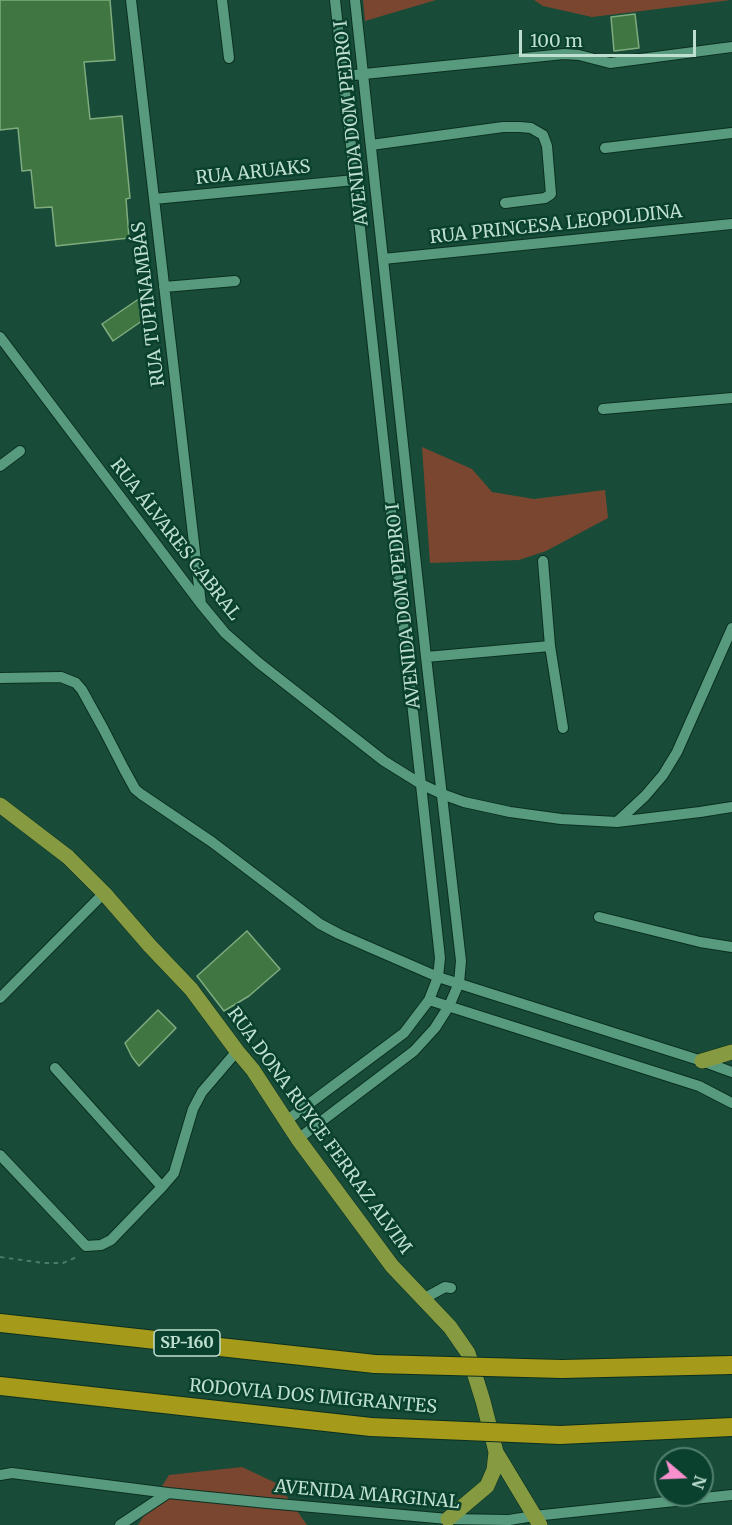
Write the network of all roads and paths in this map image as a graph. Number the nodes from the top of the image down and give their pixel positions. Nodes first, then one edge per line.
1 (131, 0) edge
2 (222, 0) edge
3 (335, 0) edge
4 (355, 0) edge
5 (732, 47) edge
6 (229, 58) dead end
7 (364, 73) junction
8 (344, 76) junction
9 (732, 133) edge
10 (371, 145) junction
11 (605, 148) dead end
12 (355, 180) junction
13 (154, 200) junction
14 (505, 203) dead end
15 (732, 224) edge
16 (383, 259) junction
17 (235, 281) dead end
18 (164, 287) junction
19 (0, 337) edge
20 (395, 370) junction
21 (376, 373) junction
22 (732, 398) edge
23 (603, 409) dead end
24 (20, 451) dead end
25 (0, 466) edge
26 (543, 561) dead end
27 (201, 604) junction
28 (732, 628) edge
29 (550, 646) junction
30 (426, 657) junction
31 (0, 678) edge
32 (564, 728) dead end
33 (421, 784) junction
34 (442, 794) junction
35 (0, 805) edge
36 (732, 807) edge
37 (617, 822) junction
38 (104, 893) junction
39 (599, 916) dead end
40 (732, 947) edge
41 (438, 977) junction
42 (459, 983) junction
43 (0, 998) edge
44 (429, 1000) junction
45 (449, 1006) junction
46 (237, 1051) junction
47 (732, 1052) edge
48 (702, 1061) junction
49 (55, 1068) dead end
50 (732, 1071) edge
51 (732, 1103) edge
52 (286, 1121) junction
53 (298, 1139) junction
54 (0, 1155) edge
55 (162, 1187) junction
56 (87, 1246) junction
57 (0, 1257) edge
58 (451, 1288) dead end
59 (423, 1299) junction
60 (0, 1323) edge
61 (732, 1365) edge
62 (0, 1386) edge
63 (732, 1427) edge
64 (496, 1452) junction
65 (0, 1475) edge
66 (168, 1493) junction
67 (732, 1495) edge
68 (448, 1519) junction
69 (537, 1520) edge
70 (120, 1525) edge

1 - 13 street, RUA TUPINAMBÁS
2 - 6 street
3 - 8 street, AVENIDA DOM PEDRO I
4 - 7 street, AVENIDA DOM PEDRO I
5 - 7 street
7 - 8 street
7 - 10 street, AVENIDA DOM PEDRO I
8 - 12 street, AVENIDA DOM PEDRO I
9 - 11 street
10 - 14 street
10 - 16 street, AVENIDA DOM PEDRO I
12 - 13 street, RUA ARUAKS
12 - 21 street, AVENIDA DOM PEDRO I
13 - 18 street, RUA TUPINAMBÁS
15 - 16 street, RUA PRINCESA LEOPOLDINA
16 - 20 street, AVENIDA DOM PEDRO I
17 - 18 street
18 - 27 street, RUA TUPINAMBÁS
19 - 27 street, RUA ÁLVARES CABRAL
20 - 21 street
20 - 30 street, AVENIDA DOM PEDRO I
21 - 33 street, AVENIDA DOM PEDRO I
22 - 23 street
24 - 25 street
26 - 29 street
27 - 33 street, RUA ÁLVARES CABRAL
28 - 37 street
29 - 30 street
29 - 32 street
30 - 34 street, AVENIDA DOM PEDRO I
31 - 41 street
33 - 34 street, RUA ÁLVARES CABRAL
33 - 41 street, AVENIDA DOM PEDRO I
34 - 37 street, RUA ÁLVARES CABRAL
34 - 42 street, AVENIDA DOM PEDRO I
35 - 38 main road, RUA DONA RUYCE FERRAZ ALVIM
36 - 37 street, RUA ÁLVARES CABRAL
38 - 43 street
38 - 46 main road, RUA DONA RUYCE FERRAZ ALVIM
39 - 40 street
41 - 42 street
41 - 44 street, AVENIDA DOM PEDRO I
42 - 45 street, AVENIDA DOM PEDRO I
42 - 48 street
44 - 45 street
44 - 52 street, AVENIDA DOM PEDRO I
45 - 51 street
45 - 53 street, AVENIDA DOM PEDRO I
46 - 52 main road, RUA DONA RUYCE FERRAZ ALVIM
46 - 55 street
47 - 48 main road
48 - 50 street
49 - 55 street
52 - 53 main road, RUA DONA RUYCE FERRAZ ALVIM
53 - 59 main road, RUA DONA RUYCE FERRAZ ALVIM
54 - 56 street
55 - 56 street
56 - 57 path
58 - 59 street
59 - 64 main road, RUA DONA RUYCE FERRAZ ALVIM
60 - 61 highway, SP-160, bridge
62 - 63 highway, RODOVIA DOS IMIGRANTES, bridge
64 - 68 main road
64 - 69 main road, RUA DONA RUYCE FERRAZ ALVIM
65 - 66 street, AVENIDA MARGINAL
66 - 68 street, AVENIDA MARGINAL
66 - 70 street
67 - 69 street, AVENIDA MARGINAL
68 - 69 street, AVENIDA MARGINAL

